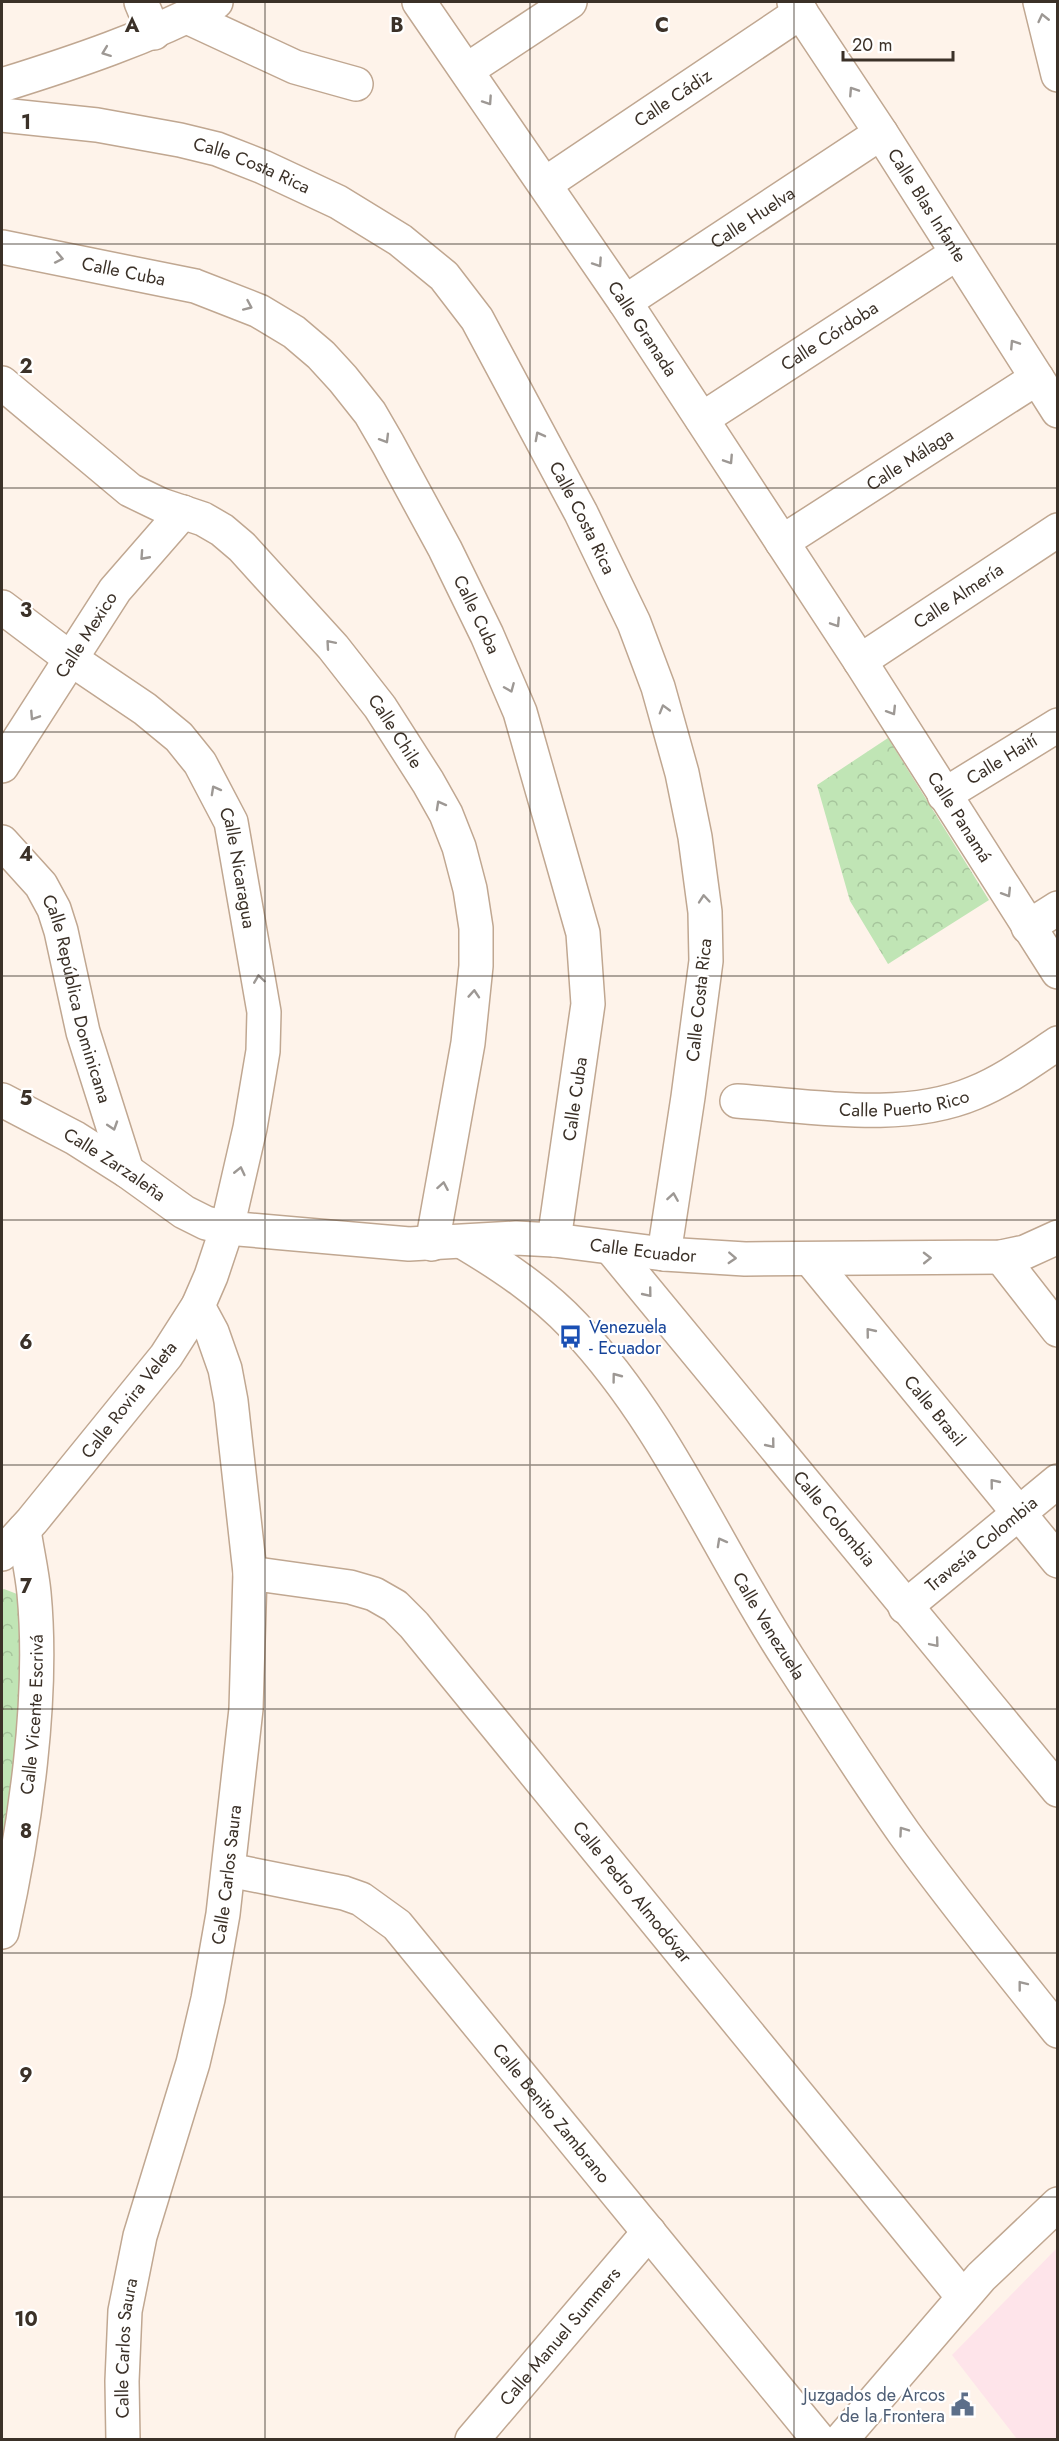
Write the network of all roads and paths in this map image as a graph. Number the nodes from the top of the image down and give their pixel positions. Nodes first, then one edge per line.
1 (141, 2) edge
2 (216, 2) edge
3 (419, 2) edge
4 (570, 2) edge
5 (1040, 2) edge
6 (797, 7) edge
7 (187, 17) junction
8 (154, 33) junction
9 (467, 70) junction
10 (1058, 75) edge
11 (356, 84) dead end
12 (2, 85) edge
13 (2, 115) edge
14 (880, 133) junction
15 (545, 184) junction
16 (2, 248) edge
17 (956, 254) junction
18 (625, 302) junction
19 (1037, 378) junction
20 (2, 383) edge
21 (1058, 411) edge
22 (702, 419) junction
23 (183, 512) junction
24 (1058, 530) edge
25 (782, 542) junction
26 (2, 607) edge
27 (71, 659) junction
28 (860, 661) junction
29 (1058, 725) edge
30 (2, 766) edge
31 (944, 795) junction
32 (2, 842) edge
33 (1058, 908) edge
34 (1028, 927) junction
35 (1058, 972) edge
36 (1058, 1043) edge
37 (2, 1100) edge
38 (737, 1101) dead end
39 (127, 1171) junction
40 (227, 1228) junction
41 (1058, 1237) edge
42 (554, 1240) junction
43 (448, 1243) junction
44 (611, 1248) junction
45 (664, 1254) junction
46 (1001, 1257) junction
47 (811, 1260) junction
48 (198, 1306) junction
49 (1058, 1330) edge
50 (1058, 1481) edge
51 (1019, 1513) junction
52 (24, 1530) junction
53 (2, 1554) edge
54 (1058, 1560) edge
55 (250, 1573) junction
56 (905, 1607) junction
57 (1058, 1790) edge
58 (229, 1870) junction
59 (2, 1932) edge
60 (1058, 2031) edge
61 (1058, 2204) edge
62 (649, 2232) junction
63 (963, 2297) junction
64 (123, 2439) edge
65 (472, 2439) edge
66 (819, 2439) edge
67 (841, 2439) edge

1 - 8 street
2 - 7 street
3 - 9 street, Calle Granada
4 - 9 street
10 -> 5 street
14 -> 6 street, Calle Blas Infante
6 - 15 street, Calle Cádiz
7 - 8 street
7 - 11 street
8 -> 12 street
9 -> 15 street, Calle Granada
45 -> 13 street, Calle Costa Rica
14 - 17 street, Calle Blas Infante
14 - 18 street, Calle Huelva
15 -> 18 street, Calle Granada
16 -> 42 street, Calle Cuba
19 -> 17 street, Calle Blas Infante
17 - 22 street, Calle Córdoba
18 - 22 street, Calle Granada
19 - 21 street, Calle Blas Infante
19 - 25 street, Calle Málaga
20 - 23 street, Calle Chile
22 -> 25 street, Calle Granada
23 -> 27 street, Calle Mexico
43 -> 23 street, Calle Chile
24 - 28 street, Calle Almería
25 -> 28 street, Calle Granada
26 - 27 street, Calle Nicaragua
27 -> 30 street, Calle Mexico
40 -> 27 street, Calle Nicaragua
28 -> 31 street, Calle Panamá
29 - 31 street, Calle Haití
31 -> 34 street, Calle Panamá
32 -> 39 street, Calle República Dominicana
33 - 34 street
34 - 35 street, Calle Panamá
36 - 38 street, Calle Puerto Rico
37 - 39 street, Calle Zarzaleña
39 - 40 street, Calle Zarzaleña
40 - 43 street, Calle Ecuador
40 - 48 street, Calle Rovira Veleta
41 - 46 street, Calle Ecuador
42 - 43 street, Calle Ecuador
42 - 44 street, Calle Ecuador
60 -> 43 street, Calle Venezuela
44 - 45 street, Calle Ecuador
44 -> 56 street, Calle Colombia
45 -> 47 street, Calle Ecuador
47 -> 46 street, Calle Ecuador
46 - 49 street
51 -> 47 street, Calle Brasil
48 - 52 street, Calle Rovira Veleta
48 - 55 street, Calle Carlos Saura
50 - 51 street, Travesía Colombia
51 - 54 street, Calle Brasil
51 - 56 street, Travesía Colombia
52 - 53 street, Calle Rovira Veleta
52 - 59 street, Calle Vicente Escrivá
55 - 58 street, Calle Carlos Saura
55 - 63 street, Calle Pedro Almodóvar
56 -> 57 street, Calle Colombia
58 - 62 street, Calle Benito Zambrano
58 - 64 street, Calle Carlos Saura
61 - 63 street
62 - 65 street, Calle Manuel Summers
62 - 66 street, Calle Benito Zambrano
63 - 67 street

